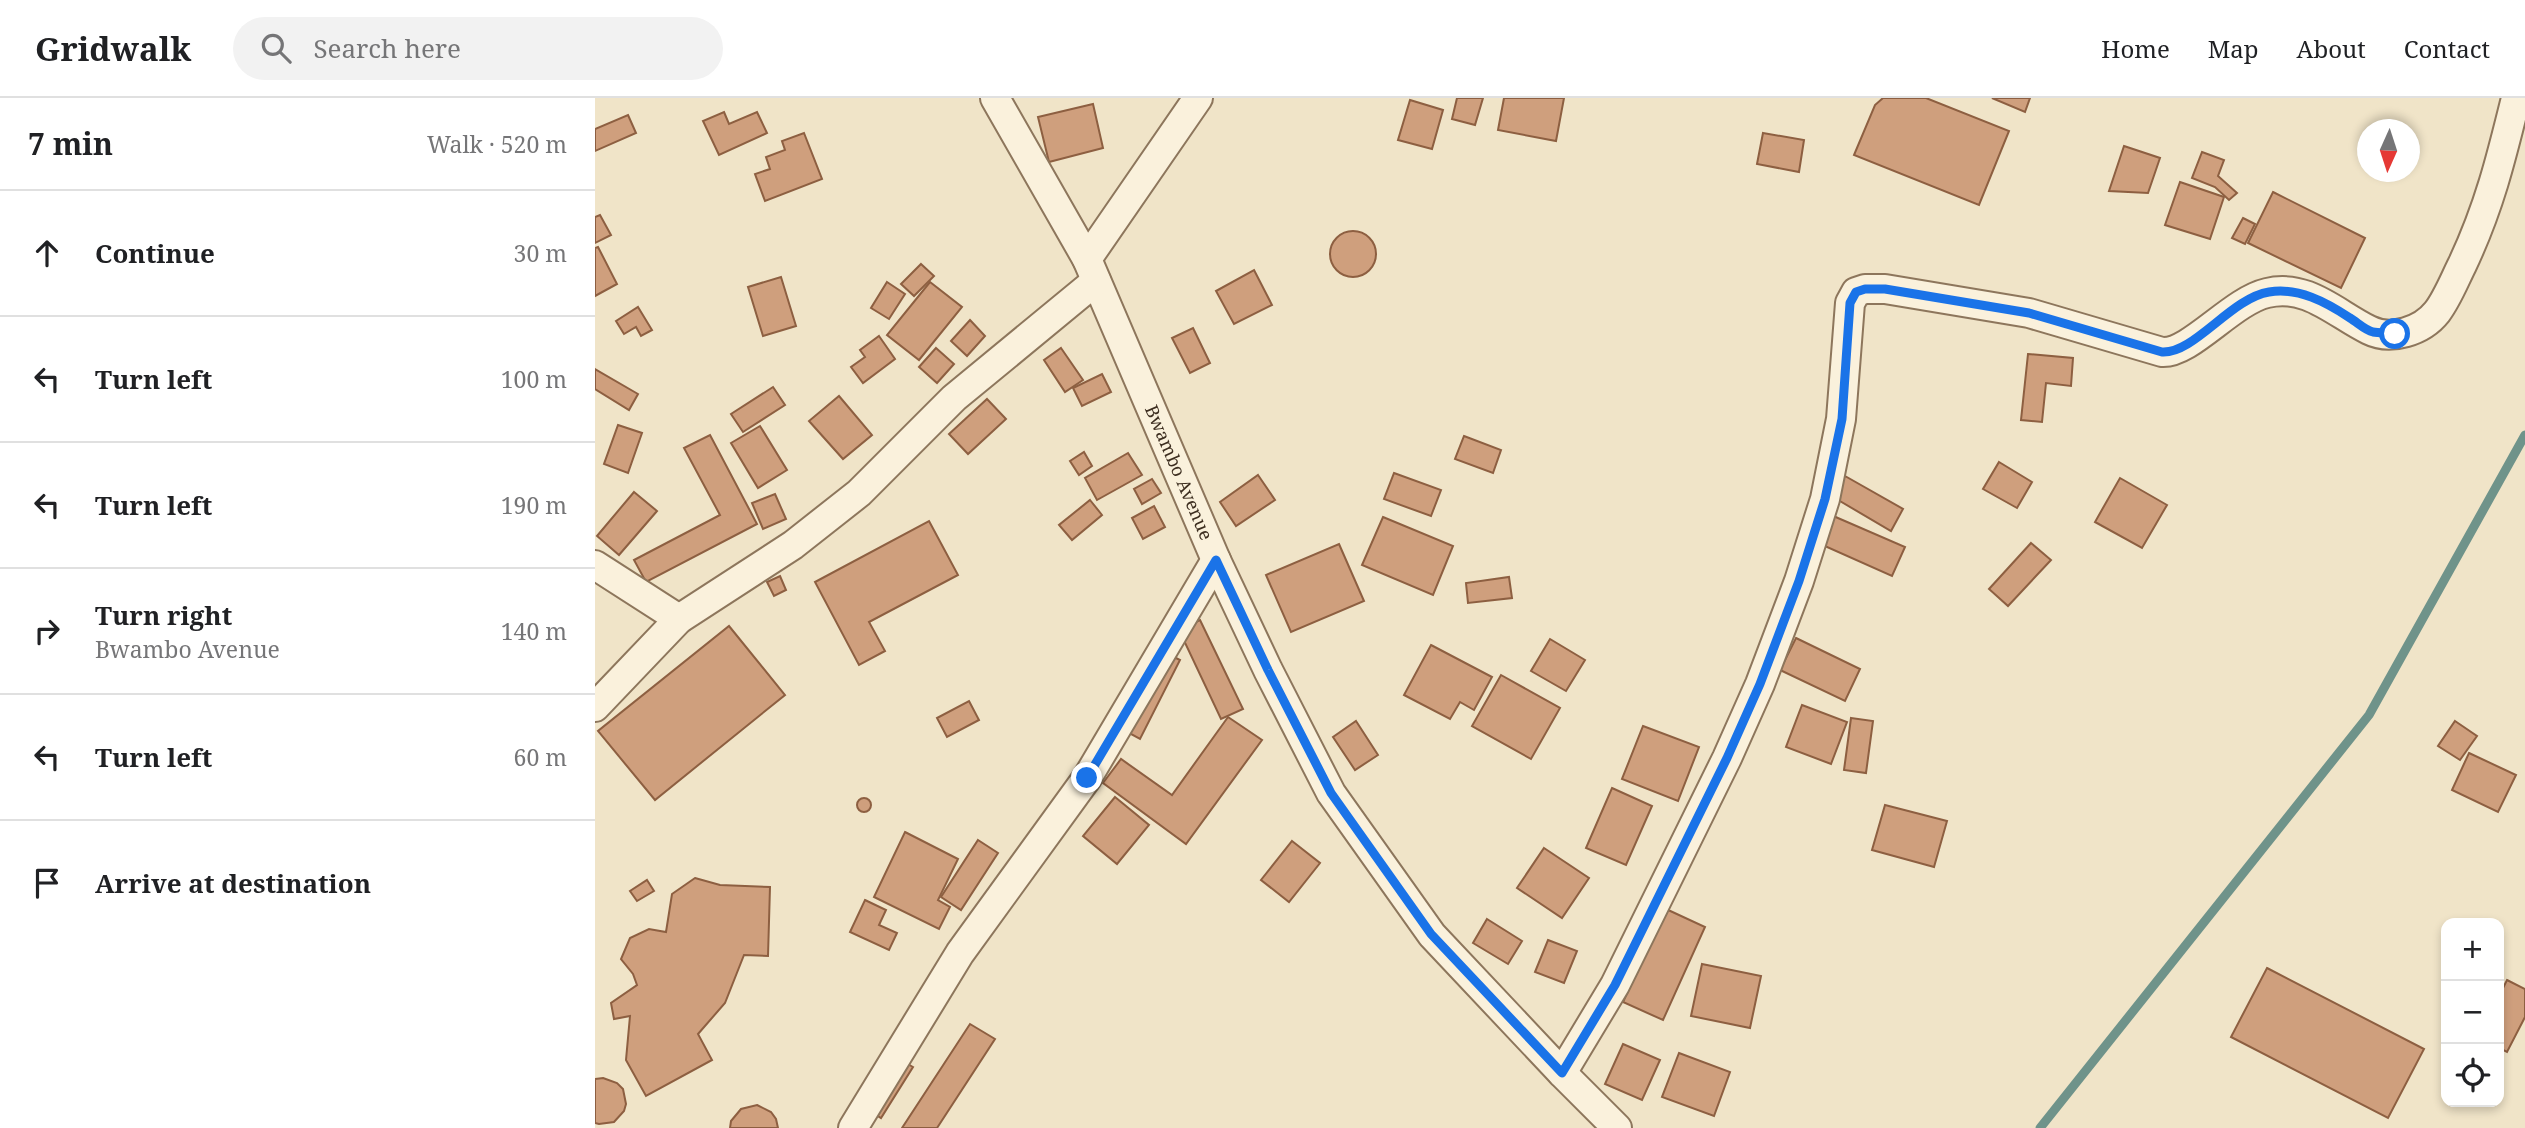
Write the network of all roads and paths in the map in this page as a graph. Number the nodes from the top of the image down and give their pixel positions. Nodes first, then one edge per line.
1 (995, 98) edge
2 (1198, 98) edge
3 (2518, 98) edge
4 (2525, 104) edge
5 (1091, 270) junction
6 (1216, 560) junction
7 (595, 565) edge
8 (679, 619) junction
9 (595, 707) edge
10 (1562, 1073) junction
11 (853, 1128) edge
12 (1617, 1128) edge

1 - 5 street, Bwambo Avenue
2 - 5 street
3 - 4 street
3 - 10 street
5 - 6 street, Bwambo Avenue
5 - 8 street
6 - 10 street, Bwambo Avenue
6 - 11 street
7 - 8 street
8 - 9 street
10 - 12 street, Bwambo Avenue

